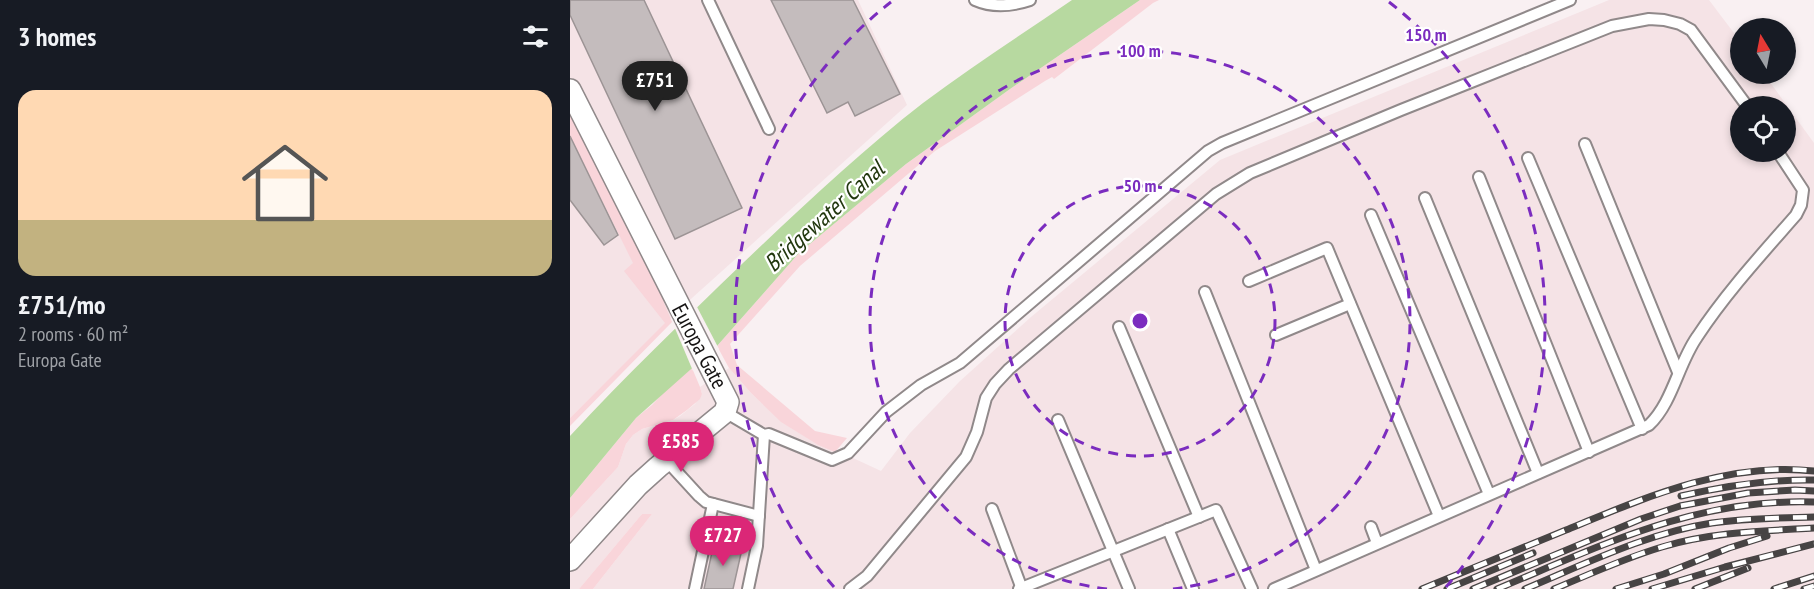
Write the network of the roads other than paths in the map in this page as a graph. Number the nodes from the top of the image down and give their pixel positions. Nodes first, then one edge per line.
1 (708, 0) edge
2 (975, 0) edge
3 (1030, 0) edge
4 (1570, 0) edge
5 (570, 90) edge
6 (1740, 96) edge
7 (769, 129) dead end
8 (1585, 144) dead end
9 (1528, 158) dead end
10 (1785, 162) edge
11 (1479, 177) dead end
12 (1425, 198) dead end
13 (1371, 215) dead end
14 (1249, 281) dead end
15 (1205, 292) dead end
16 (1350, 304) junction
17 (1119, 327) dead end
18 (1276, 335) dead end
19 (1678, 372) junction
20 (725, 412) junction
21 (1058, 420) dead end
22 (1642, 429) junction
23 (764, 435) junction
24 (1589, 452) junction
25 (666, 460) junction
26 (1538, 473) junction
27 (1489, 494) junction
28 (713, 504) junction
29 (992, 509) dead end
30 (759, 516) junction
31 (1439, 516) junction
32 (1198, 517) junction
33 (1371, 526) dead end
34 (1168, 529) junction
35 (1377, 543) junction
36 (1113, 551) junction
37 (570, 560) edge
38 (1316, 570) junction
39 (695, 589) edge
40 (748, 589) edge
41 (850, 589) edge
42 (1021, 589) edge
43 (1129, 589) edge
44 (1193, 589) edge
45 (1252, 589) edge
46 (1274, 589) edge

1 - 7 lane
2 - 3 lane
4 - 23 lane
5 - 20 street, Europa Gate
6 - 41 lane
8 - 19 lane
9 - 22 lane
10 - 19 lane
11 - 24 lane
12 - 26 lane
13 - 27 lane
14 - 16 lane
15 - 38 lane
16 - 18 lane
16 - 31 lane
17 - 32 lane
19 - 22 lane
20 - 23 lane
20 - 25 street, Europa Gate
21 - 36 lane
22 - 24 lane
23 - 30 lane
24 - 26 lane
25 - 28 lane
25 - 37 street, Europa Gate
26 - 27 lane
27 - 31 lane
28 - 30 lane
28 - 39 lane
29 - 42 lane
30 - 40 lane
31 - 35 lane
32 - 34 lane
32 - 45 lane
33 - 35 lane
34 - 36 lane
34 - 44 lane
35 - 38 lane
36 - 42 lane
36 - 43 lane
38 - 46 lane

